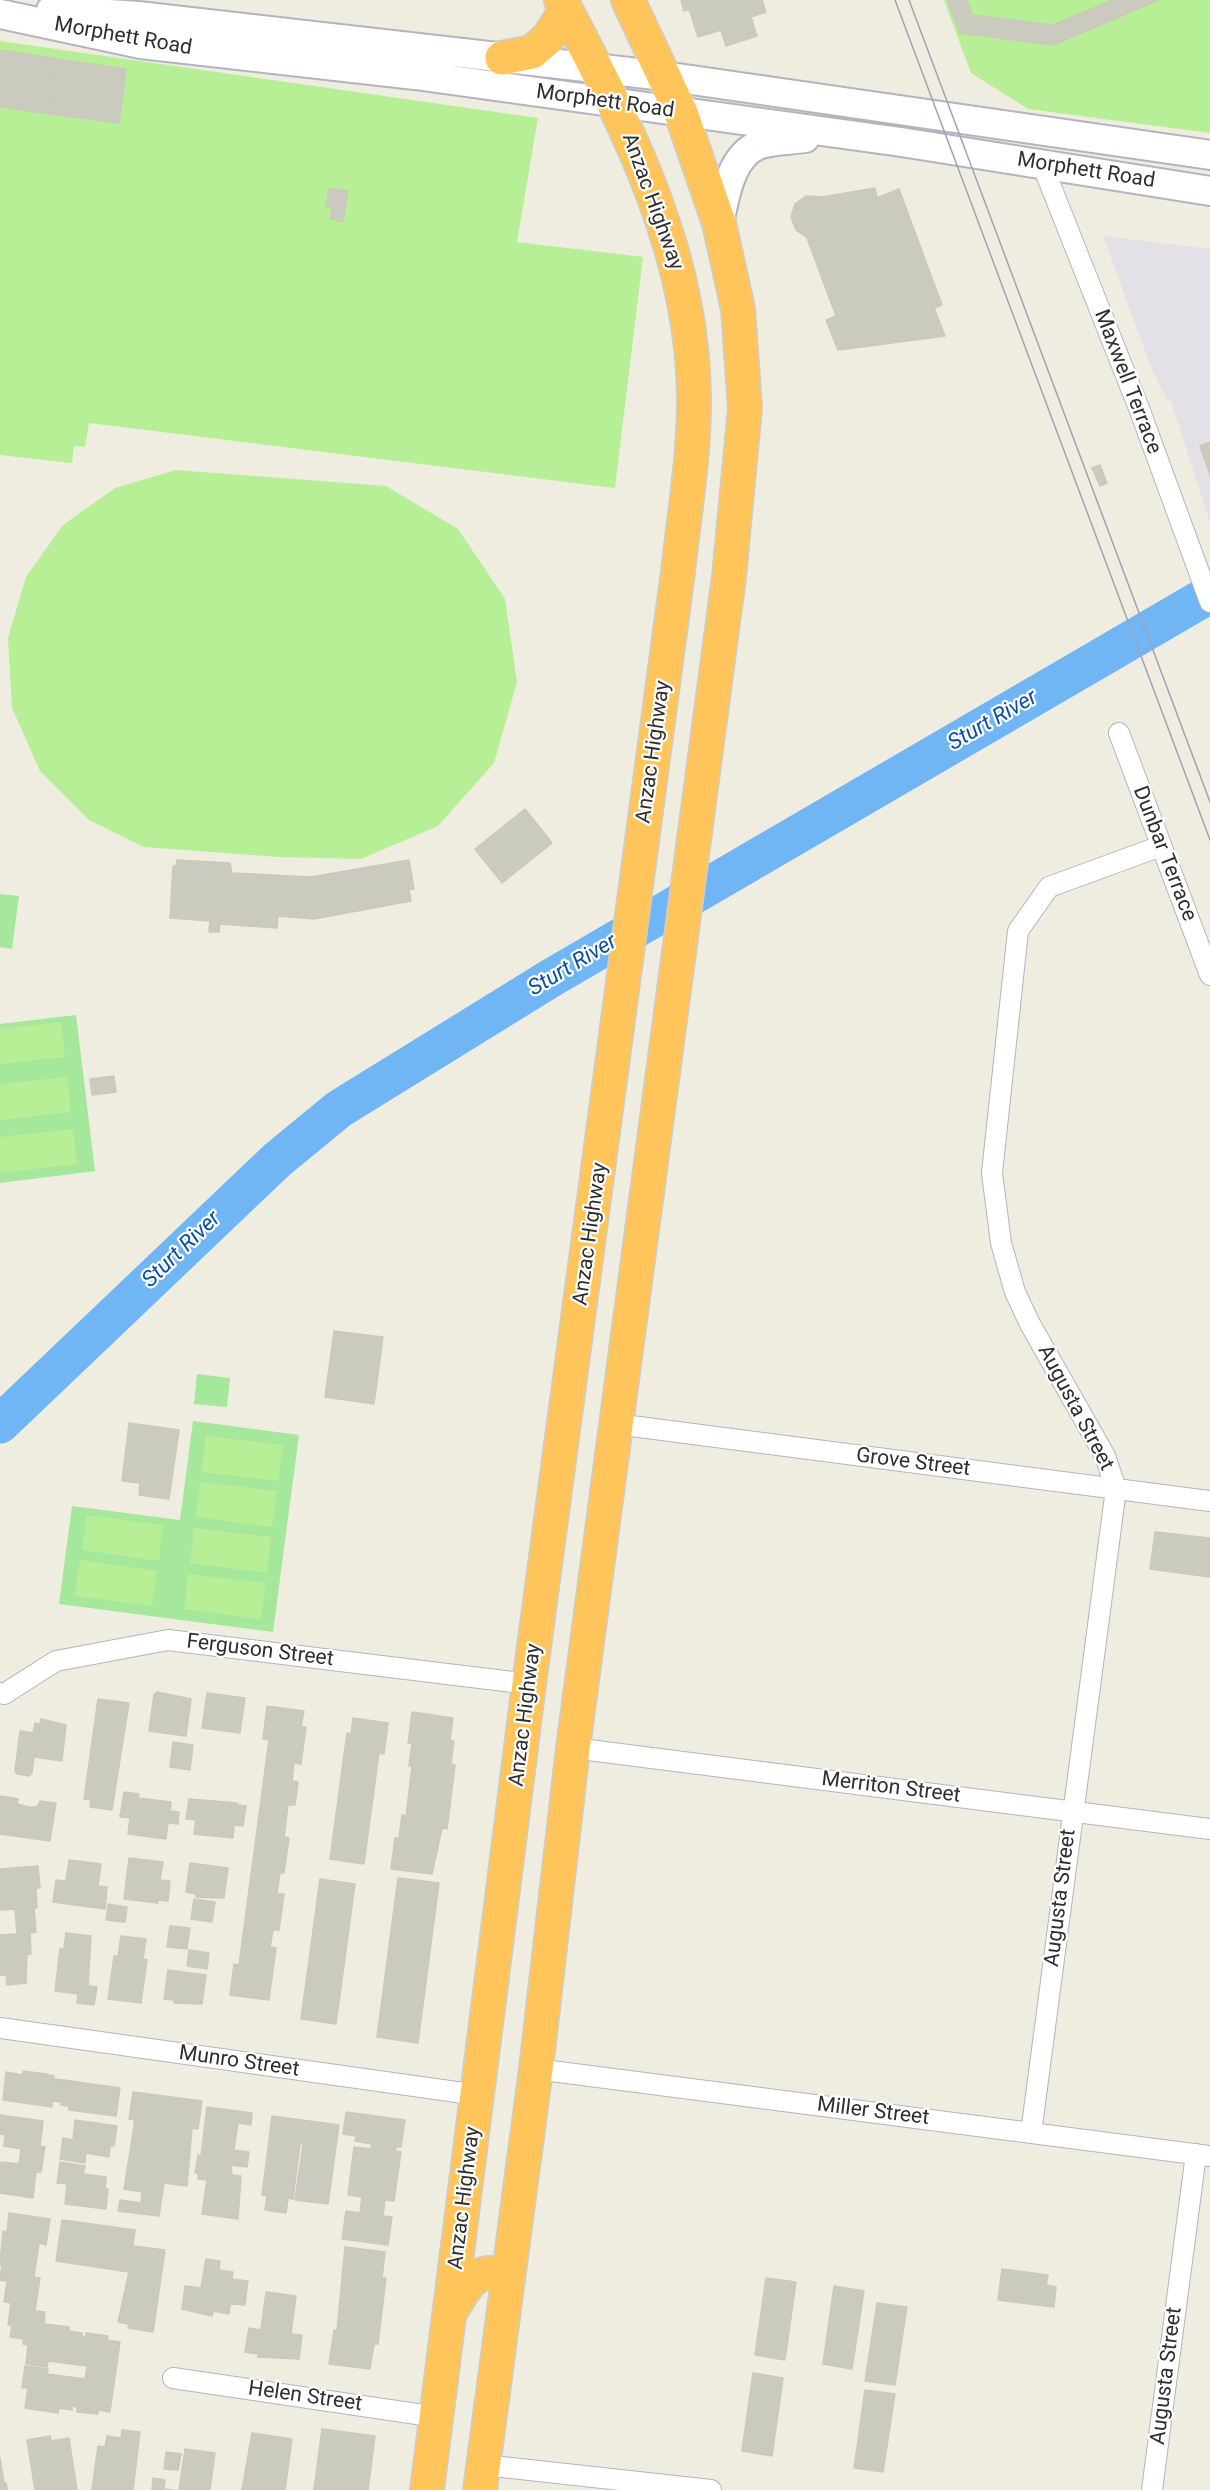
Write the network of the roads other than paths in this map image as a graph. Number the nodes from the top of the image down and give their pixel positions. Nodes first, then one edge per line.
1 (628, 0) edge
2 (563, 5) edge
3 (0, 7) edge
4 (0, 14) edge
5 (502, 58) junction
6 (595, 68) junction
7 (664, 76) junction
8 (615, 104) junction
9 (681, 113) junction
10 (833, 133) junction
11 (1210, 155) edge
12 (1042, 164) junction
13 (1210, 191) edge
14 (719, 223) junction
15 (678, 572) junction
16 (729, 577) junction
17 (1210, 602) edge
18 (1119, 732) dead end
19 (1161, 846) junction
20 (1210, 975) edge
21 (623, 1374) junction
22 (569, 1395) junction
23 (616, 1424) junction
24 (1116, 1489) junction
25 (1210, 1501) edge
26 (549, 1543) junction
27 (529, 1684) junction
28 (0, 1694) edge
29 (573, 1748) junction
30 (1072, 1811) junction
31 (1210, 1829) edge
32 (0, 2028) edge
33 (536, 2068) junction
34 (478, 2096) junction
35 (1031, 2133) junction
36 (1203, 2155) edge
37 (516, 2222) junction
38 (459, 2244) junction
39 (508, 2278) junction
40 (450, 2311) junction
41 (173, 2378) dead end
42 (437, 2417) junction
43 (482, 2478) edge
44 (427, 2490) edge
45 (711, 2490) edge
46 (1152, 2490) edge

1 - 7 highway
2 - 5 highway
2 - 6 highway, Anzac Highway
3 - 5 main road, Morphett Road
4 - 8 main road, Morphett Road
5 - 6 main road, Morphett Road
6 - 7 main road, Morphett Road
6 - 8 highway, Anzac Highway
7 - 9 highway
7 - 11 main road, Morphett Road
8 - 9 main road, Morphett Road
8 - 15 highway, Anzac Highway
9 - 10 main road, Morphett Road
9 - 14 highway
10 - 12 main road, Morphett Road
10 - 14 main road
12 - 13 main road, Morphett Road
12 - 17 street, Maxwell Terrace
14 - 16 highway
15 - 16 highway
15 - 22 highway, Anzac Highway
16 - 21 highway
18 - 19 street, Dunbar Terrace
19 - 20 street, Dunbar Terrace
19 - 24 street, Augusta Street
21 - 22 highway
21 - 23 highway
22 - 26 highway, Anzac Highway
23 - 24 street, Grove Street
23 - 26 highway
23 - 29 highway
24 - 25 street, Grove Street
24 - 30 street, Augusta Street
26 - 27 highway, Anzac Highway
27 - 28 street, Ferguson Street
27 - 34 highway, Anzac Highway
29 - 30 street, Merriton Street
29 - 33 highway
30 - 31 street, Merriton Street
30 - 35 street, Augusta Street
32 - 34 street, Munro Street
33 - 35 street, Miller Street
33 - 37 highway
34 - 38 highway, Anzac Highway
35 - 36 street, Miller Street
36 - 46 street, Augusta Street
37 - 38 highway
37 - 39 highway
38 - 40 highway, Anzac Highway
39 - 40 highway
39 - 43 highway
40 - 42 highway, Anzac Highway
41 - 42 street, Helen Street
42 - 44 highway, Anzac Highway
43 - 45 street

